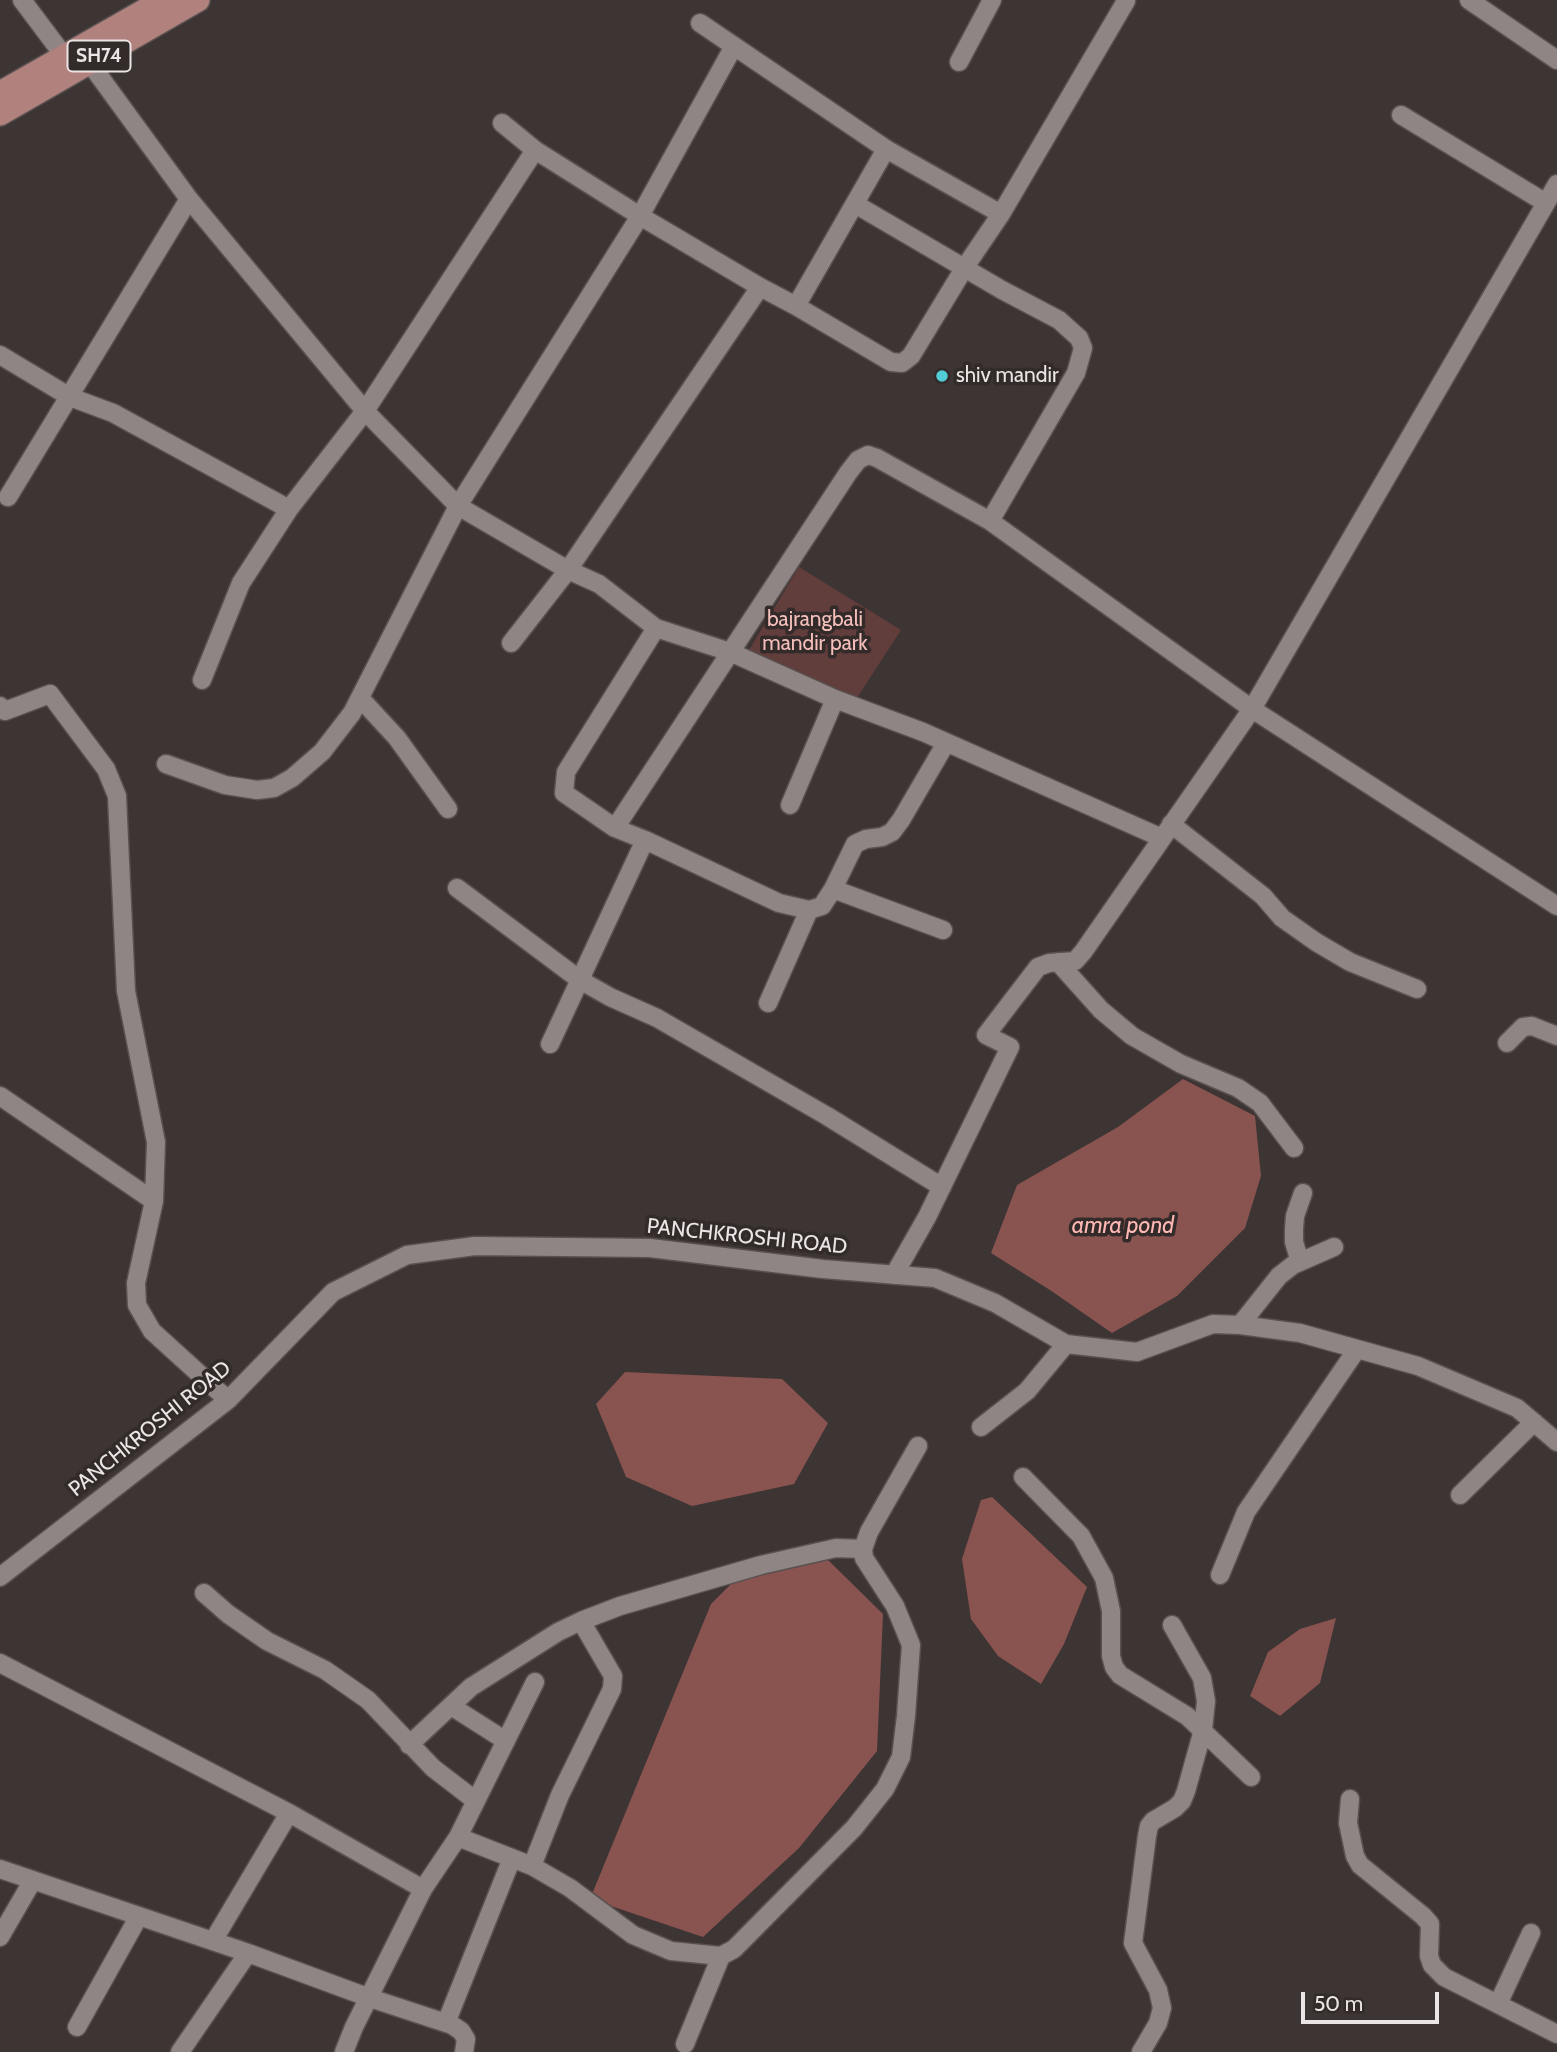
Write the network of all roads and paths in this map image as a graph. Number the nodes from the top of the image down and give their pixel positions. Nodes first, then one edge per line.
1 (22, 0) edge
2 (163, 0) edge
3 (198, 0) edge
4 (992, 0) edge
5 (1469, 0) edge
6 (1126, 1) edge
7 (699, 23) dead end
8 (734, 46) junction
9 (64, 56) junction
10 (1557, 60) edge
11 (89, 62) junction
12 (959, 62) dead end
13 (0, 93) edge
14 (0, 114) edge
15 (1401, 115) dead end
16 (502, 123) dead end
17 (886, 149) junction
18 (534, 150) junction
19 (1557, 184) edge
20 (189, 199) junction
21 (1546, 203) junction
22 (855, 204) junction
23 (1001, 214) junction
24 (640, 216) junction
25 (965, 267) junction
26 (760, 287) junction
27 (796, 306) junction
28 (0, 355) edge
29 (70, 397) junction
30 (365, 411) junction
31 (8, 497) dead end
32 (458, 506) junction
33 (289, 509) junction
34 (990, 521) junction
35 (568, 570) junction
36 (656, 628) junction
37 (511, 643) dead end
38 (730, 652) junction
39 (202, 680) dead end
40 (360, 698) junction
41 (835, 699) junction
42 (0, 706) edge
43 (1252, 709) junction
44 (946, 743) junction
45 (166, 764) dead end
46 (790, 805) dead end
47 (448, 809) dead end
48 (615, 828) junction
49 (1167, 831) junction
50 (645, 839) junction
51 (457, 888) dead end
52 (833, 889) junction
53 (1557, 906) edge
54 (808, 910) junction
55 (943, 930) dead end
56 (1058, 962) junction
57 (580, 980) junction
58 (1417, 989) dead end
59 (768, 1003) dead end
60 (1557, 1036) edge
61 (1507, 1043) dead end
62 (550, 1044) dead end
63 (0, 1096) edge
64 (1294, 1148) dead end
65 (942, 1187) junction
66 (1303, 1194) dead end
67 (154, 1201) junction
68 (1334, 1247) dead end
69 (1300, 1262) junction
70 (894, 1275) junction
71 (1240, 1325) junction
72 (1066, 1344) junction
73 (1357, 1349) junction
74 (228, 1400) junction
75 (1534, 1422) junction
76 (981, 1427) dead end
77 (1557, 1442) edge
78 (918, 1446) dead end
79 (1023, 1477) dead end
80 (1460, 1495) dead end
81 (863, 1549) junction
82 (1220, 1575) dead end
83 (0, 1577) edge
84 (204, 1593) dead end
85 (581, 1621) junction
86 (1172, 1625) dead end
87 (0, 1662) edge
88 (535, 1682) dead end
89 (451, 1706) junction
90 (1203, 1730) junction
91 (506, 1741) junction
92 (409, 1745) junction
93 (1251, 1777) dead end
94 (1350, 1800) dead end
95 (476, 1801) junction
96 (289, 1813) junction
97 (458, 1837) junction
98 (512, 1858) junction
99 (532, 1866) junction
100 (0, 1869) edge
101 (33, 1880) junction
102 (423, 1889) junction
103 (139, 1916) junction
104 (1531, 1933) dead end
105 (0, 1937) edge
106 (213, 1941) junction
107 (247, 1953) junction
108 (720, 1956) junction
109 (370, 1998) junction
110 (1498, 2004) junction
111 (446, 2022) junction
112 (77, 2027) dead end
113 (1557, 2034) edge
114 (685, 2044) dead end
115 (180, 2052) edge
116 (344, 2052) edge
117 (464, 2052) edge
118 (1141, 2052) edge

1 - 9 street
2 - 9 main road, SH74
3 - 11 main road, SH74
4 - 12 street
5 - 10 street
6 - 23 street
7 - 8 street
8 - 17 street
8 - 24 street
9 - 13 main road, SH74
11 - 14 main road, SH74
11 - 20 street
15 - 21 street
16 - 18 street
17 - 22 street
17 - 23 street
18 - 24 street
18 - 30 street
19 - 21 street
20 - 29 street
20 - 30 street
21 - 43 street
22 - 25 street
22 - 27 street
23 - 25 street
24 - 26 street
24 - 32 street
25 - 27 street
25 - 34 street
26 - 27 street
26 - 35 street
28 - 29 street
29 - 31 street
29 - 33 street
30 - 32 street
30 - 33 street
32 - 35 street
32 - 40 street
33 - 39 street
34 - 38 street
34 - 43 street
35 - 36 street
35 - 37 street
36 - 38 street
36 - 48 street
38 - 41 street
38 - 48 street
40 - 45 street
40 - 47 street
41 - 44 street
41 - 46 street
42 - 67 street
43 - 49 street
43 - 53 street
44 - 49 street
44 - 52 street
48 - 50 street
49 - 56 street
49 - 58 street
50 - 54 street
50 - 57 street
51 - 57 street
52 - 54 street
52 - 55 street
54 - 59 street
56 - 64 street
56 - 65 street
57 - 62 street
57 - 65 street
60 - 61 street
63 - 67 street
65 - 70 street
66 - 69 street
67 - 74 street
68 - 69 street
69 - 71 street
70 - 72 street, PANCHKROSHI ROAD
70 - 74 street, PANCHKROSHI ROAD
71 - 72 street, PANCHKROSHI ROAD
71 - 73 street, PANCHKROSHI ROAD
72 - 76 street
73 - 75 street, PANCHKROSHI ROAD
73 - 82 street
74 - 83 street, PANCHKROSHI ROAD
75 - 77 street, PANCHKROSHI ROAD
75 - 80 street
78 - 81 street
79 - 90 street
81 - 85 street
81 - 108 street
84 - 92 street
85 - 89 street
85 - 99 street
86 - 90 street
87 - 96 street
88 - 91 street
89 - 91 street
89 - 92 street
90 - 93 street
90 - 118 street
91 - 95 street
92 - 95 street
94 - 110 street
95 - 97 street
96 - 102 street
96 - 106 street
97 - 98 street
97 - 102 street
98 - 99 street
98 - 111 street
99 - 108 street
100 - 101 street
101 - 103 street
101 - 105 street
102 - 109 street
103 - 106 street
103 - 112 street
104 - 110 street
106 - 107 street
107 - 109 street
107 - 115 street
108 - 114 street
109 - 111 street
109 - 116 street
110 - 113 street
111 - 117 street

